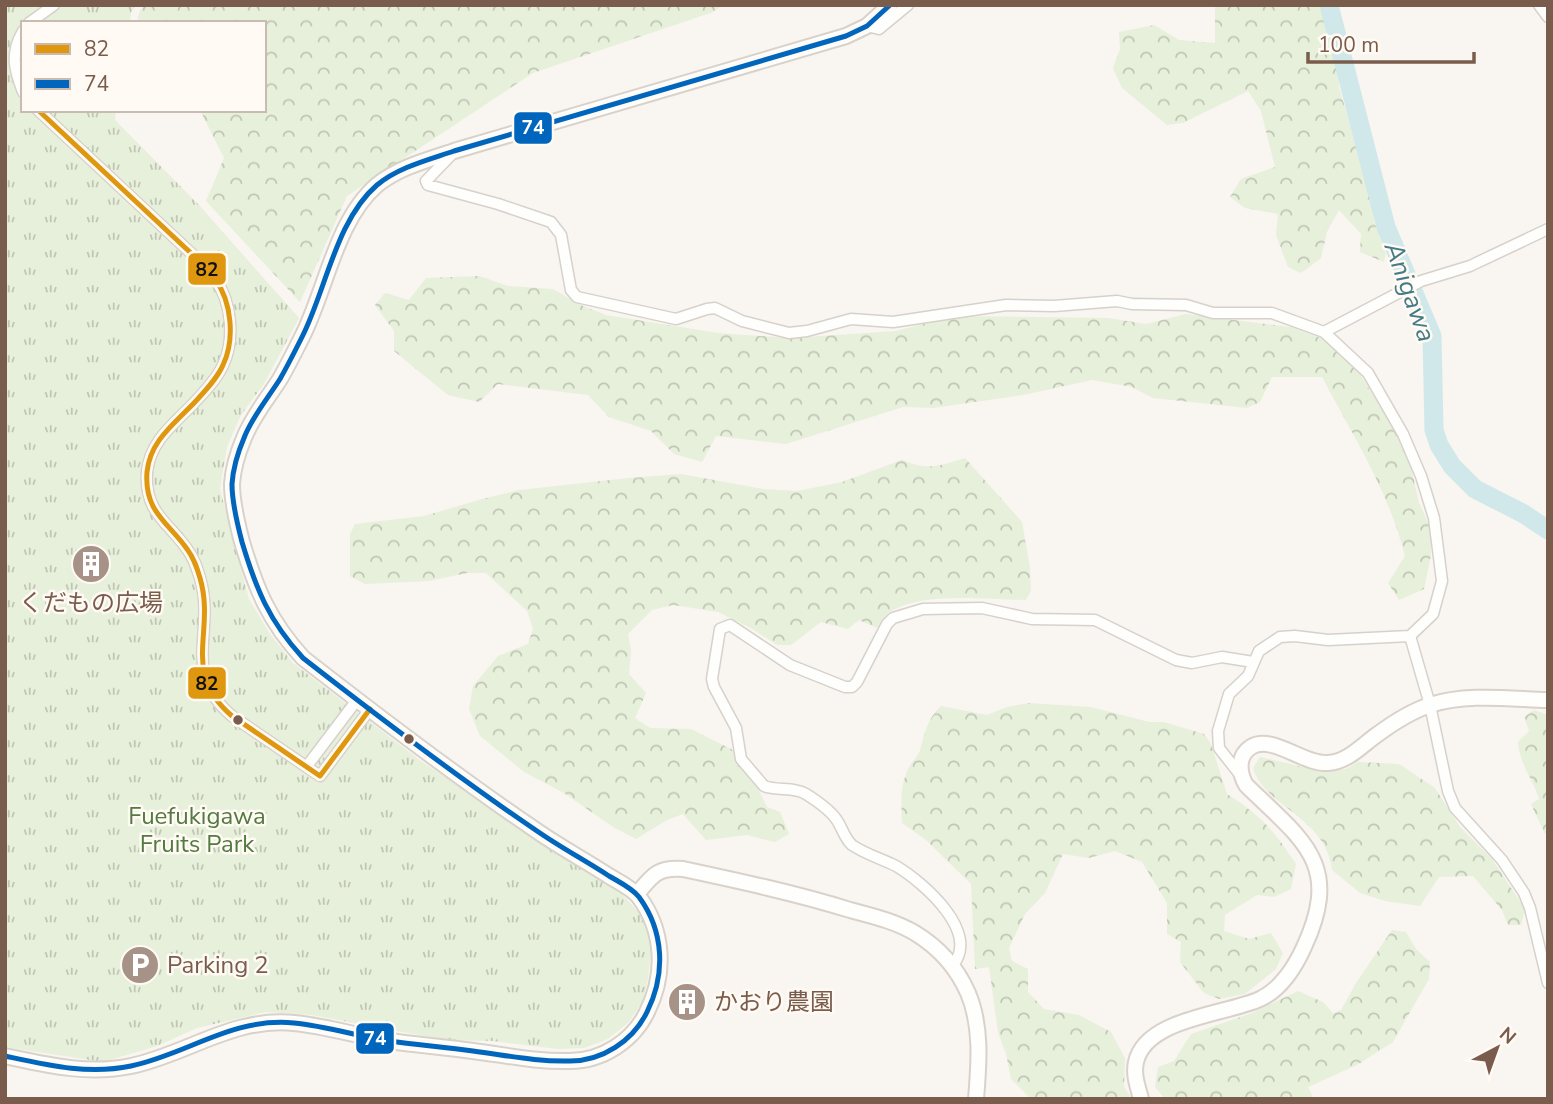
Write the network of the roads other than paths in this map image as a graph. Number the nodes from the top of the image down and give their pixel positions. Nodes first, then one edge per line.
1 (54, 5) edge
2 (890, 5) edge
3 (908, 5) edge
4 (1539, 5) edge
5 (1548, 17) edge
6 (32, 21) edge
7 (867, 26) junction
8 (21, 35) edge
9 (21, 87) edge
10 (40, 112) edge
11 (454, 151) junction
12 (1548, 229) edge
13 (1324, 332) junction
14 (1410, 636) junction
15 (1253, 662) junction
16 (357, 699) junction
17 (1548, 700) edge
18 (1430, 705) junction
19 (370, 709) junction
20 (307, 766) junction
21 (1241, 776) junction
22 (637, 894) junction
23 (953, 966) junction
24 (1548, 983) edge
25 (5, 1056) edge
26 (976, 1099) edge
27 (1141, 1099) edge

1 - 6 street
2 - 7 street
3 - 7 street
4 - 5 street
7 - 11 street
8 - 9 street
10 - 20 street
11 - 13 street
11 - 16 street
12 - 13 street
13 - 14 street
14 - 15 street
14 - 18 street
15 - 21 street
15 - 23 street
16 - 19 street
16 - 20 street
17 - 18 street
18 - 21 street
18 - 24 street
19 - 20 street
19 - 22 street
21 - 27 street
22 - 23 street
22 - 25 street
23 - 26 street

